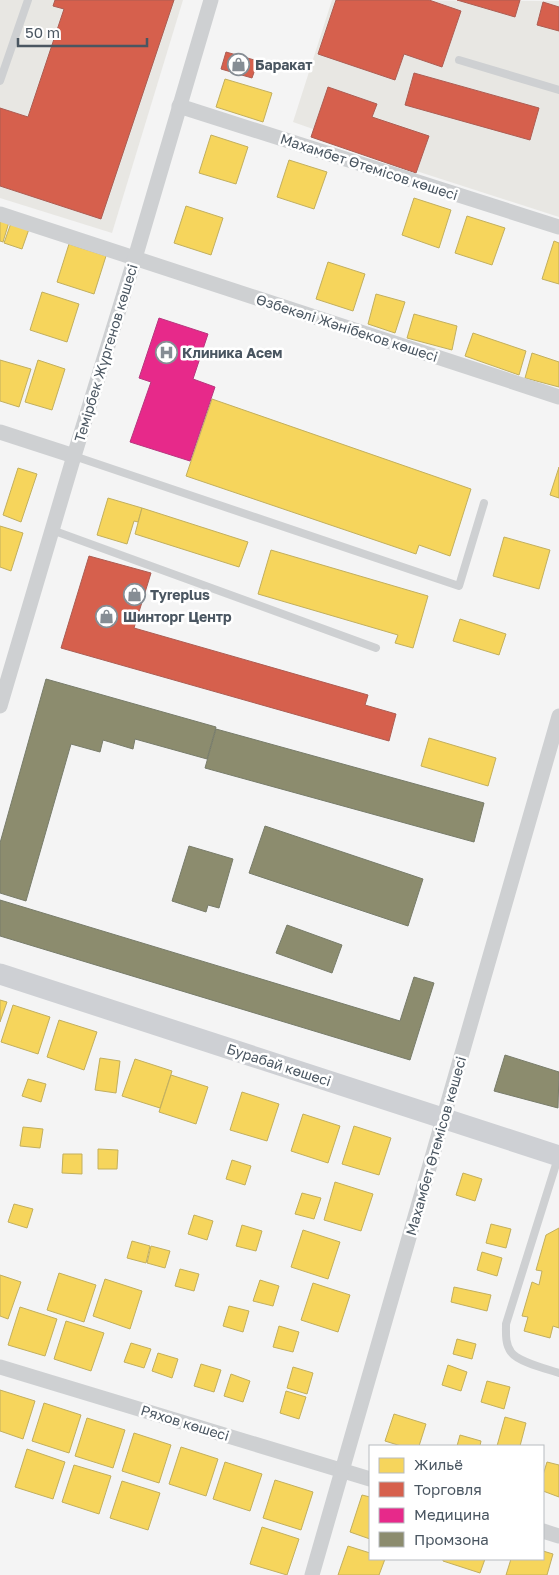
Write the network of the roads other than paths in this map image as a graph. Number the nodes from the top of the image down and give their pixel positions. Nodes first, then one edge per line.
1 (28, 0) edge
2 (211, 0) edge
3 (459, 60) dead end
4 (0, 80) edge
5 (559, 90) edge
6 (179, 106) junction
7 (0, 214) edge
8 (559, 227) edge
9 (135, 258) junction
10 (559, 397) edge
11 (0, 432) edge
12 (74, 456) junction
13 (484, 503) dead end
14 (52, 530) junction
15 (376, 648) dead end
16 (0, 704) edge
17 (559, 716) edge
18 (0, 974) edge
19 (444, 1119) junction
20 (559, 1156) edge
21 (0, 1367) edge
22 (559, 1373) edge
23 (342, 1471) junction
24 (369, 1479) edge
25 (544, 1531) edge
26 (559, 1536) edge
27 (312, 1575) edge

1 - 4 lane
2 - 6 street, Темірбек Жүргенов көшесі
3 - 5 lane
6 - 8 street, Махамбет Өтемісов көшесі
6 - 9 street, Темірбек Жүргенов көшесі
7 - 9 street, Өзбекәлі Жәнібеков көшесі
9 - 10 street, Өзбекәлі Жәнібеков көшесі
9 - 12 street, Темірбек Жүргенов көшесі
11 - 12 street
12 - 13 lane
12 - 14 street, Темірбек Жүргенов көшесі
14 - 15 lane
14 - 16 street, Темірбек Жүргенов көшесі
17 - 19 street, Махамбет Өтемісов көшесі
18 - 19 street, Бурабай көшесі
19 - 20 street, Бурабай көшесі
19 - 23 street, Махамбет Өтемісов көшесі
20 - 22 lane
21 - 23 street, Ряхов көшесі
23 - 24 street, Ряхов көшесі
23 - 27 street, Махамбет Өтемісов көшесі
25 - 26 street

